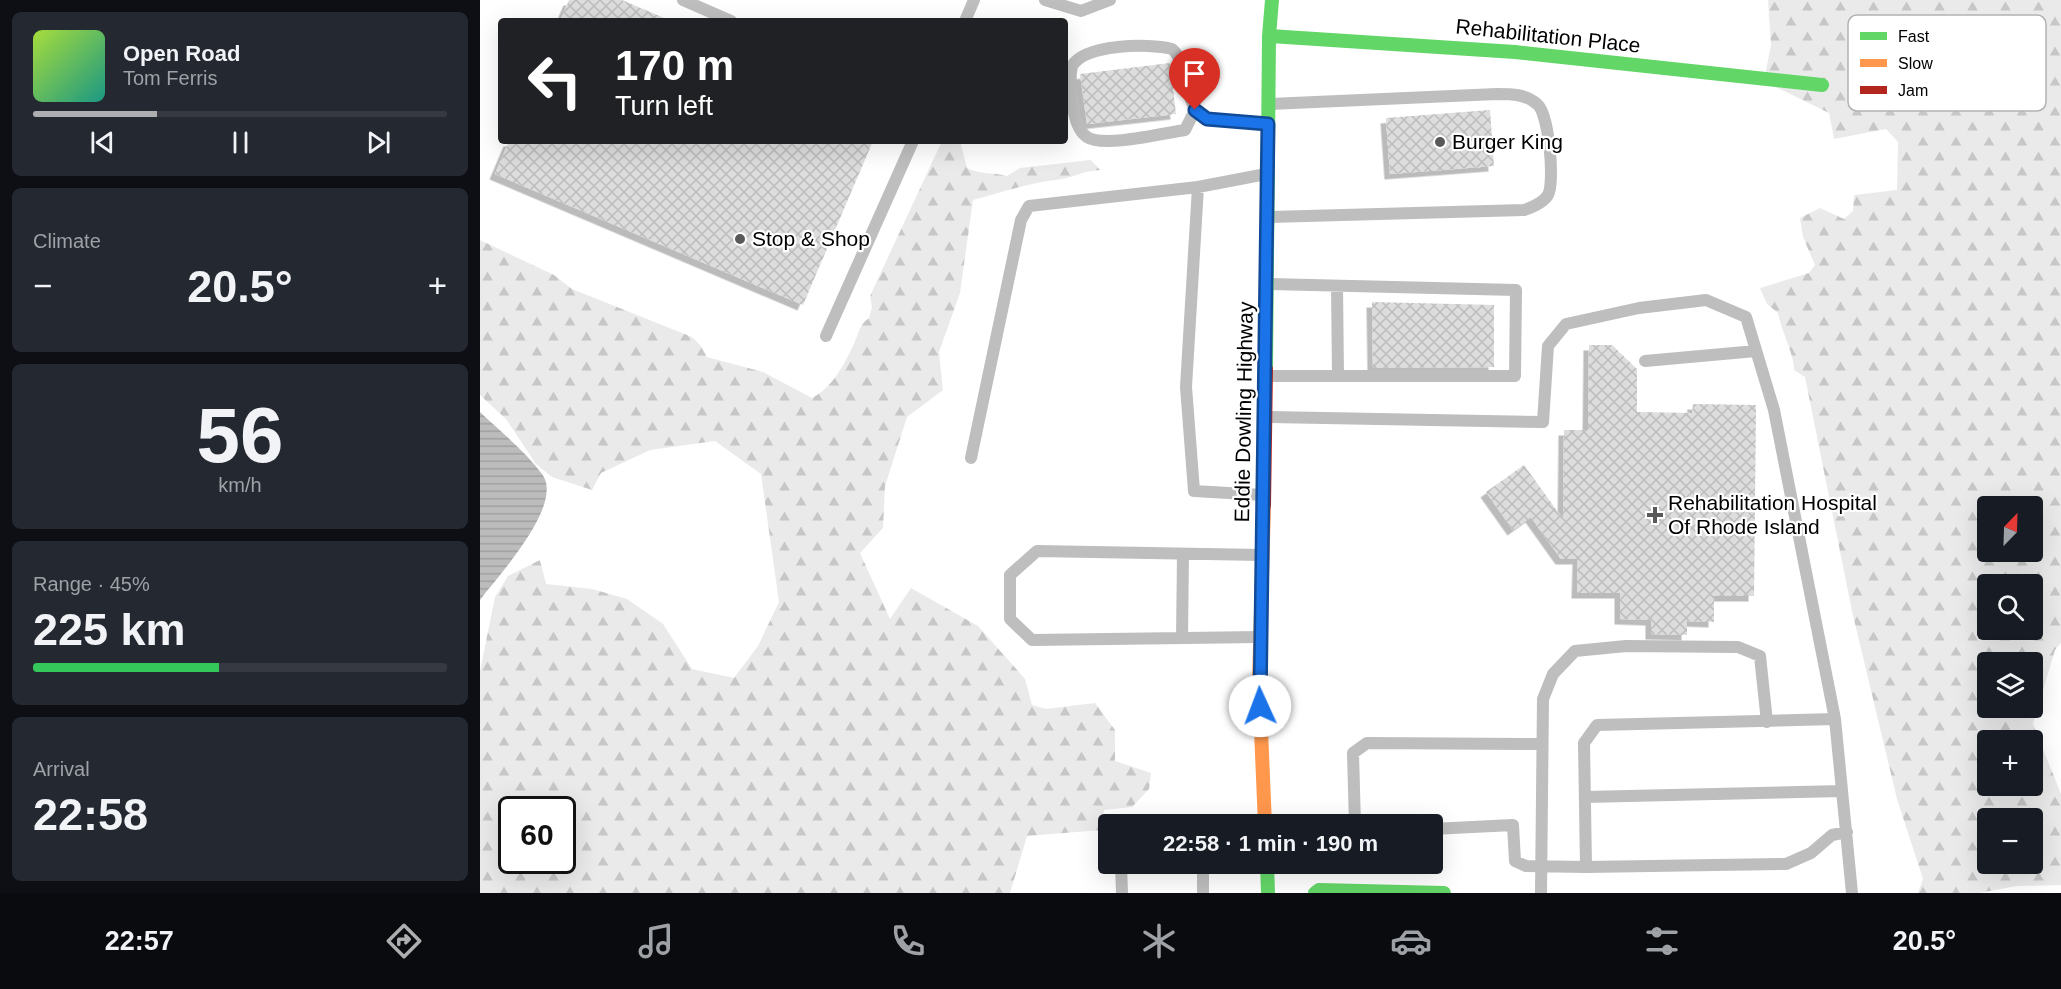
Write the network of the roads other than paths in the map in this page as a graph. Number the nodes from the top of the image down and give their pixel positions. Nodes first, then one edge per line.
1 (683, 0) edge
2 (974, 0) edge
3 (1045, 0) edge
4 (1110, 0) edge
5 (1272, 0) edge
6 (724, 18) edge
7 (966, 18) edge
8 (1269, 36) junction
9 (1822, 85) dead end
10 (1268, 104) junction
11 (1195, 110) junction
12 (1268, 124) junction
13 (912, 144) edge
14 (1268, 173) junction
15 (1198, 187) junction
16 (1267, 217) junction
17 (1266, 284) junction
18 (1337, 286) junction
19 (826, 336) dead end
20 (1756, 351) junction
21 (1645, 361) dead end
22 (1266, 376) junction
23 (1338, 376) junction
24 (1265, 417) junction
25 (971, 458) dead end
26 (1265, 495) junction
27 (1183, 554) junction
28 (1263, 555) junction
29 (1261, 637) junction
30 (1182, 638) junction
31 (1834, 719) junction
32 (1767, 722) junction
33 (1542, 744) junction
34 (1842, 791) junction
35 (1585, 798) junction
36 (1265, 814) edge
37 (1355, 814) edge
38 (1443, 828) edge
39 (1846, 832) junction
40 (1541, 866) junction
41 (1586, 867) junction
42 (1121, 874) edge
43 (1203, 874) edge
44 (1267, 874) edge
45 (1122, 893) edge
46 (1203, 893) edge
47 (1268, 893) edge
48 (1314, 893) edge
49 (1444, 893) edge
50 (1541, 893) edge
51 (1852, 893) edge

1 - 6 lane
2 - 7 lane
3 - 4 lane
5 - 8 main road, Eddie Dowling Highway
8 - 9 main road, Rehabilitation Place
8 - 10 main road, Eddie Dowling Highway
10 - 12 main road, Eddie Dowling Highway
10 - 16 lane
11 - 11 lane
11 - 12 lane
12 - 14 main road, Eddie Dowling Highway
13 - 19 lane
14 - 15 lane
14 - 16 main road, Eddie Dowling Highway
15 - 25 lane
15 - 26 lane
16 - 17 main road, Eddie Dowling Highway
17 - 18 lane
17 - 22 main road, Eddie Dowling Highway
18 - 23 lane
18 - 23 lane
20 - 21 lane
20 - 24 lane
20 - 31 lane
22 - 23 lane
22 - 24 main road, Eddie Dowling Highway
24 - 26 main road, Eddie Dowling Highway
26 - 28 main road, Eddie Dowling Highway
27 - 28 lane
27 - 30 lane
27 - 30 lane
28 - 29 main road, Eddie Dowling Highway
29 - 30 lane
29 - 36 main road, Eddie Dowling Highway
31 - 32 lane
31 - 34 lane
32 - 33 lane
32 - 35 lane
33 - 37 lane
33 - 40 lane
34 - 35 lane
34 - 39 lane
35 - 41 lane
38 - 40 lane
39 - 41 lane
39 - 51 lane
40 - 41 lane
40 - 50 lane
42 - 45 lane
43 - 46 lane
44 - 47 main road
48 - 49 main road

